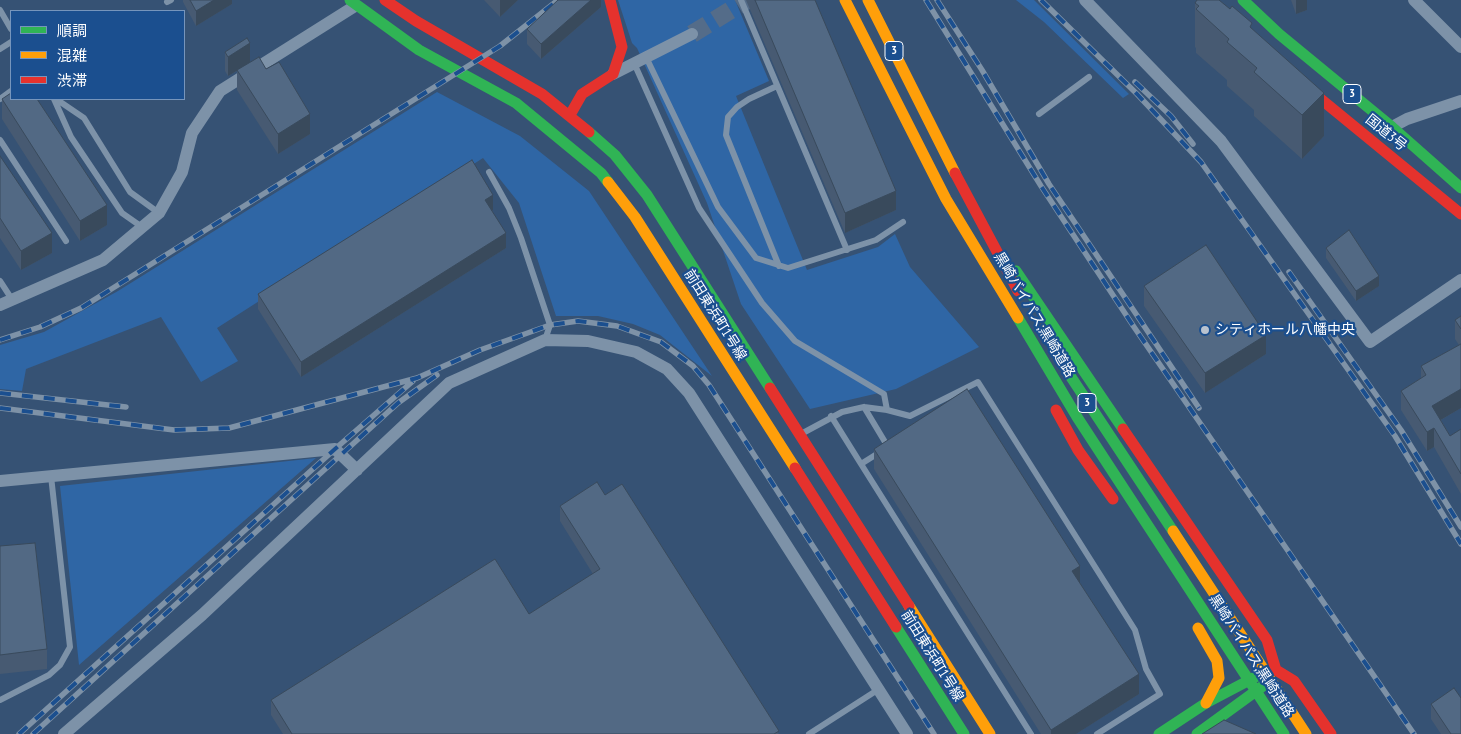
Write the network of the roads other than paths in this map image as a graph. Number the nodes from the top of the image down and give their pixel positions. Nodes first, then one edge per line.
1 (369, 0) edge
2 (385, 0) edge
3 (610, 0) edge
4 (741, 0) edge
5 (845, 0) edge
6 (868, 0) edge
7 (1084, 0) edge
8 (1243, 0) edge
9 (1414, 0) edge
10 (352, 3) edge
11 (0, 10) edge
12 (10, 27) edge
13 (692, 34) tunnel mouth
14 (1461, 47) edge
15 (646, 57) junction
16 (634, 63) junction
17 (613, 74) junction
18 (1089, 77) dead end
19 (1292, 77) edge
20 (777, 86) junction
21 (55, 100) edge
22 (57, 100) edge
23 (1461, 100) edge
24 (570, 114) junction
25 (1038, 114) dead end
26 (1392, 128) junction
27 (0, 140) edge
28 (489, 172) dead end
29 (1461, 188) edge
30 (967, 198) junction
31 (946, 199) junction
32 (159, 213) junction
33 (1461, 214) edge
34 (903, 222) dead end
35 (142, 227) junction
36 (66, 241) dead end
37 (847, 250) junction
38 (779, 266) junction
39 (1461, 280) edge
40 (0, 281) edge
41 (13, 301) junction
42 (0, 305) edge
43 (1044, 334) dead end
44 (545, 340) junction
45 (1024, 351) dead end
46 (1065, 367) dead end
47 (1050, 400) dead end
48 (864, 407) junction
49 (887, 410) junction
50 (832, 416) junction
51 (800, 435) junction
52 (860, 464) junction
53 (357, 470) junction
54 (51, 476) junction
55 (0, 481) edge
56 (1121, 511) dead end
57 (1190, 614) dead end
58 (1276, 670) junction
59 (879, 689) junction
60 (0, 700) edge
61 (1206, 704) junction
62 (1232, 725) edge
63 (64, 734) edge
64 (810, 734) edge
65 (908, 734) edge
66 (964, 734) edge
67 (990, 734) edge
68 (1031, 734) edge
69 (1097, 734) edge
70 (1159, 734) edge
71 (1196, 734) edge
72 (1201, 734) edge
73 (1284, 734) edge
74 (1306, 734) edge
75 (1331, 734) edge

1 - 10 main road
2 - 24 main road, 前田東浜町1号線
3 - 17 main road
4 - 20 lane
5 - 31 main road, 黒崎バイパス;黒崎道路 / 3
6 - 30 main road, 黒崎バイパス;黒崎道路 / 3
7 - 39 street
8 - 26 main road, 国道3号 / 3
9 - 14 street
10 - 32 street
10 - 66 main road, 前田東浜町1号線
11 - 12 lane
13 - 15 street
15 - 16 street
15 - 38 lane
16 - 17 street
16 - 49 lane
17 - 24 main road
18 - 25 lane
19 - 33 main road, 国道3号 / 3
20 - 37 lane
20 - 38 lane
21 - 35 lane
22 - 32 lane
23 - 26 street
24 - 51 main road, 前田東浜町1号線
26 - 29 main road, 国道3号 / 3
27 - 36 lane
28 - 44 lane
30 - 43 main road, 黒崎バイパス;黒崎道路 / 3
30 - 58 main road
31 - 45 main road
31 - 73 main road, 黒崎バイパス;黒崎道路 / 3
32 - 35 street
34 - 37 lane
35 - 41 street
37 - 38 lane
40 - 41 lane
41 - 42 street
44 - 53 street
44 - 59 street
46 - 74 main road, 黒崎バイパス;黒崎道路 / 3
47 - 56 main road
48 - 49 lane
48 - 50 lane
48 - 52 lane
49 - 69 lane
50 - 51 lane
50 - 52 lane
51 - 67 main road, 前田東浜町1号線
52 - 68 lane
53 - 54 street
53 - 63 street
54 - 55 street
54 - 60 lane
57 - 61 main road
58 - 61 main road
58 - 71 main road
58 - 75 main road
59 - 64 lane
59 - 65 street
61 - 70 main road
62 - 72 main road

